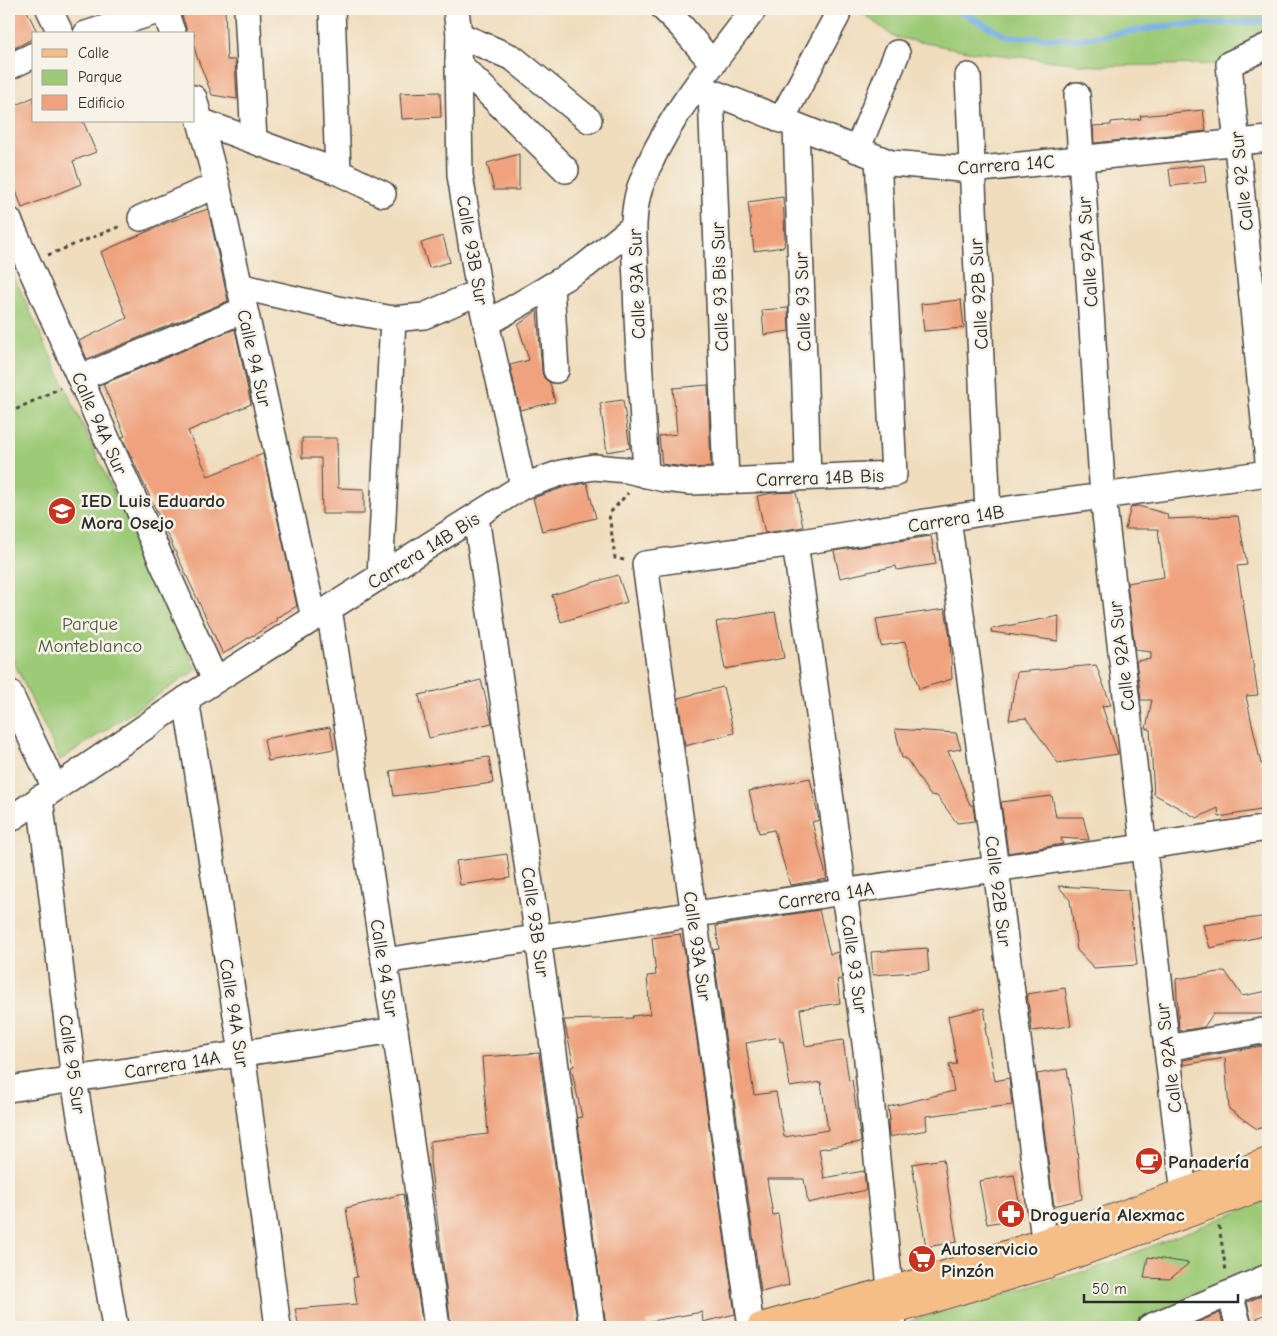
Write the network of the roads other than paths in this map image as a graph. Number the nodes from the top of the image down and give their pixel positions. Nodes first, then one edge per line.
1 (49, 9) edge
2 (164, 9) edge
3 (247, 9) edge
4 (332, 9) edge
5 (456, 9) edge
6 (664, 9) edge
7 (754, 9) edge
8 (837, 16) dead end
9 (61, 32) edge
10 (92, 32) edge
11 (172, 32) edge
12 (459, 35) junction
13 (1268, 46) edge
14 (897, 53) dead end
15 (32, 56) edge
16 (458, 63) junction
17 (713, 64) junction
18 (9, 67) edge
19 (968, 76) dead end
20 (704, 90) junction
21 (1078, 95) dead end
22 (197, 109) edge
23 (589, 120) dead end
24 (788, 123) junction
25 (1268, 139) edge
26 (254, 140) junction
27 (1237, 142) junction
28 (867, 154) junction
29 (1081, 158) junction
30 (566, 170) dead end
31 (972, 170) junction
32 (338, 172) junction
33 (217, 186) junction
34 (382, 194) dead end
35 (140, 218) road end
36 (9, 220) edge
37 (632, 228) junction
38 (239, 286) junction
39 (551, 286) junction
40 (479, 292) junction
41 (244, 310) junction
42 (393, 319) junction
43 (486, 324) junction
44 (556, 370) dead end
45 (80, 378) junction
46 (1268, 461) edge
47 (1268, 473) edge
48 (646, 475) junction
49 (808, 477) junction
50 (726, 481) junction
51 (523, 486) junction
52 (1102, 497) junction
53 (988, 512) junction
54 (476, 516) junction
55 (948, 519) junction
56 (795, 543) junction
57 (645, 564) joint
58 (380, 577) junction
59 (321, 614) junction
60 (215, 680) junction
61 (9, 692) edge
62 (186, 699) junction
63 (48, 793) junction
64 (9, 820) edge
65 (1268, 828) edge
66 (1143, 847) junction
67 (996, 869) junction
68 (844, 892) junction
69 (694, 914) junction
70 (538, 938) junction
71 (384, 961) junction
72 (395, 1030) junction
73 (1268, 1030) edge
74 (1167, 1048) junction
75 (242, 1053) junction
76 (74, 1080) junction
77 (9, 1089) edge
78 (1268, 1162) edge
79 (1268, 1184) edge
80 (1185, 1204) junction
81 (1046, 1253) junction
82 (1268, 1277) edge
83 (1230, 1294) junction
84 (892, 1310) edge
85 (1158, 1326) edge
86 (115, 1327) edge
87 (278, 1327) edge
88 (437, 1327) edge
89 (592, 1327) edge
90 (751, 1327) edge
91 (761, 1327) edge
92 (838, 1327) edge
93 (1239, 1327) edge

1 - 9 street
2 - 10 street
2 - 11 street
3 - 26 street
4 - 32 street
5 - 12 street, Calle 93B Sur
6 - 17 street
7 - 17 street, Calle 93A Sur
8 - 24 street
12 - 16 street, Calle 93B Sur
12 - 23 street
13 - 27 street, Calle 92 Sur
14 - 28 street
15 - 18 street
16 - 30 street
16 - 40 street, Calle 93B Sur
17 - 20 street, Calle 93A Sur
19 - 31 street, Calle 92B Sur
20 - 24 street, Carrera 14C
20 - 37 street, Calle 93A Sur
20 - 50 street, Calle 93 Bis Sur
21 - 29 street, Calle 92A Sur
22 - 26 street
22 - 33 street, Calle 94 Sur
24 - 28 street, Carrera 14C
24 - 49 street, Calle 93 Sur
25 - 27 street, Carrera 14C
26 - 32 street
27 - 29 street, Carrera 14C
27 - 46 street, Calle 92 Sur
28 - 31 street, Carrera 14C
28 - 49 street, Carrera 14B Bis
29 - 31 street, Carrera 14C
29 - 52 street, Calle 92A Sur
31 - 53 street, Calle 92B Sur
32 - 34 street
33 - 35 street
33 - 38 street, Calle 94 Sur
36 - 45 street, Calle 94A Sur
37 - 39 street
37 - 48 street, Calle 93A Sur
38 - 41 street, Calle 94 Sur
38 - 42 street
39 - 43 street
39 - 44 street
40 - 42 street
40 - 43 street, Calle 93B Sur
41 - 45 street
41 - 59 street, Calle 94 Sur
42 - 58 street
43 - 51 street, Calle 93B Sur
45 - 60 street, Calle 94A Sur
47 - 52 street, Carrera 14B
48 - 50 street, Carrera 14B Bis
48 - 51 street, Carrera 14B Bis
49 - 50 street, Carrera 14B Bis
51 - 54 street, Carrera 14B Bis
52 - 53 street, Carrera 14B
52 - 66 street, Calle 92A Sur
53 - 55 street, Carrera 14B
54 - 58 street, Carrera 14B Bis
54 - 70 street, Calle 93B Sur
55 - 56 street, Carrera 14B
55 - 67 street, Calle 92B Sur
56 - 57 street, Carrera 14B
56 - 68 street, Calle 93 Sur
57 - 69 street, Calle 93A Sur
58 - 59 street, Carrera 14B Bis
59 - 60 street, Carrera 14B Bis
59 - 71 street, Calle 94 Sur
60 - 62 street, Carrera 14B Bis
61 - 63 street, Calle 95 Sur
62 - 63 street, Carrera 14B Bis
62 - 75 street, Calle 94A Sur
63 - 64 street, Carrera 14B Bis
63 - 76 street, Calle 95 Sur
65 - 66 street, Carrera 14A
66 - 67 street, Carrera 14A
66 - 74 street, Calle 92A Sur
67 - 68 street, Carrera 14A
67 - 81 street, Calle 92B Sur
68 - 69 street, Carrera 14A
68 - 84 street, Calle 93 Sur
69 - 70 street, Carrera 14A
69 - 90 street, Calle 93A Sur
70 - 71 street, Carrera 14A
70 - 89 street, Calle 93B Sur
71 - 72 street, Calle 94 Sur
72 - 75 street, Carrera 14A
72 - 88 street, Calle 94 Sur
73 - 74 street
74 - 80 street, Calle 92A Sur
75 - 76 street, Carrera 14A
75 - 87 street, Calle 94A Sur
76 - 77 street, Carrera 14A
76 - 86 street, Calle 95 Sur
78 - 80 main road
79 - 80 main road
80 - 81 main road
81 - 84 main road
82 - 83 street
83 - 85 street
83 - 93 street
84 - 91 main road
84 - 92 main road

